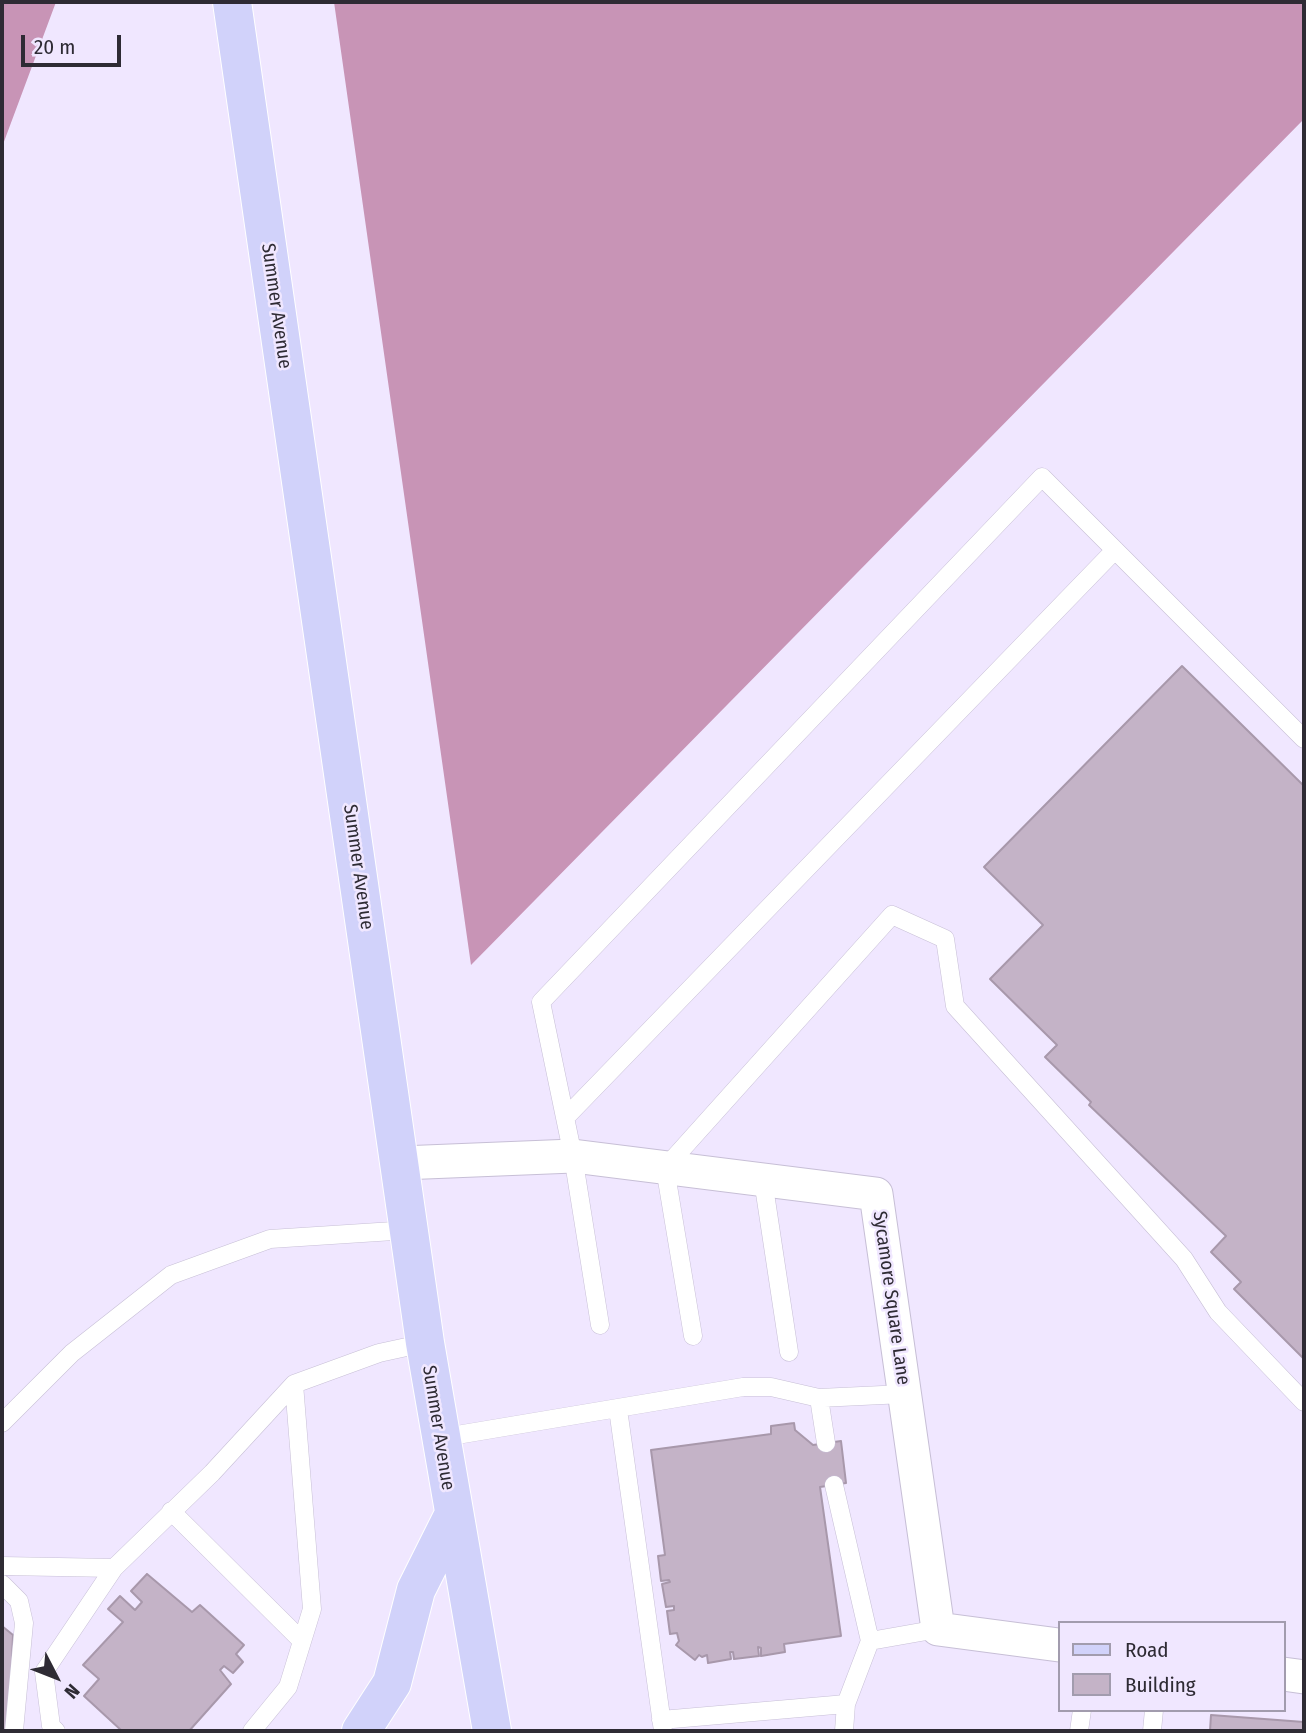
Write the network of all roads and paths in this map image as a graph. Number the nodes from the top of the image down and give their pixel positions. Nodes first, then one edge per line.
1 (232, 2) edge
2 (1115, 550) junction
3 (1304, 739) edge
4 (565, 1118) junction
5 (573, 1156) junction
6 (401, 1163) junction
7 (665, 1168) junction
8 (763, 1180) junction
9 (409, 1230) junction
10 (600, 1325) dead end
11 (693, 1336) dead end
12 (425, 1343) junction
13 (789, 1352) dead end
14 (294, 1384) junction
15 (904, 1394) junction
16 (819, 1398) junction
17 (1304, 1402) edge
18 (618, 1409) junction
19 (2, 1423) edge
20 (439, 1438) junction
21 (827, 1443) dead end
22 (834, 1485) dead end
23 (171, 1511) junction
24 (453, 1516) junction
25 (2, 1566) edge
26 (114, 1568) junction
27 (2, 1584) edge
28 (938, 1629) junction
29 (302, 1641) junction
30 (870, 1641) junction
31 (1058, 1645) edge
32 (1285, 1674) edge
33 (1304, 1676) edge
34 (846, 1704) junction
35 (1082, 1712) edge
36 (1154, 1712) edge
37 (662, 1726) edge
38 (14, 1731) edge
39 (56, 1731) edge
40 (252, 1731) edge
41 (361, 1731) edge
42 (492, 1731) edge
43 (844, 1731) edge
44 (1079, 1731) edge
45 (1152, 1731) edge

1 - 6 main road, Summer Avenue
2 - 3 lane
2 - 4 lane
2 - 4 lane
4 - 5 lane
5 - 6 street, Sycamore Square Lane
5 - 7 street, Sycamore Square Lane
5 - 10 lane
6 - 9 main road, Summer Avenue
7 - 8 street, Sycamore Square Lane
7 - 11 lane
7 - 17 lane
8 - 13 lane
8 - 15 street, Sycamore Square Lane
9 - 12 main road, Summer Avenue
9 - 19 lane
12 - 14 lane
12 - 20 main road, Summer Avenue
14 - 23 lane
14 - 29 lane
15 - 16 lane
15 - 28 street, Sycamore Square Lane
16 - 18 lane
16 - 21 lane
18 - 20 lane
18 - 37 lane
20 - 24 main road, Summer Avenue
22 - 30 lane
23 - 26 lane
23 - 29 lane
24 - 41 main road
24 - 42 main road, Summer Avenue
25 - 26 lane
26 - 39 lane
27 - 38 lane
28 - 30 lane
28 - 31 street
29 - 40 lane
30 - 34 lane
32 - 33 street
34 - 37 lane
34 - 43 lane
35 - 44 lane
36 - 45 lane

